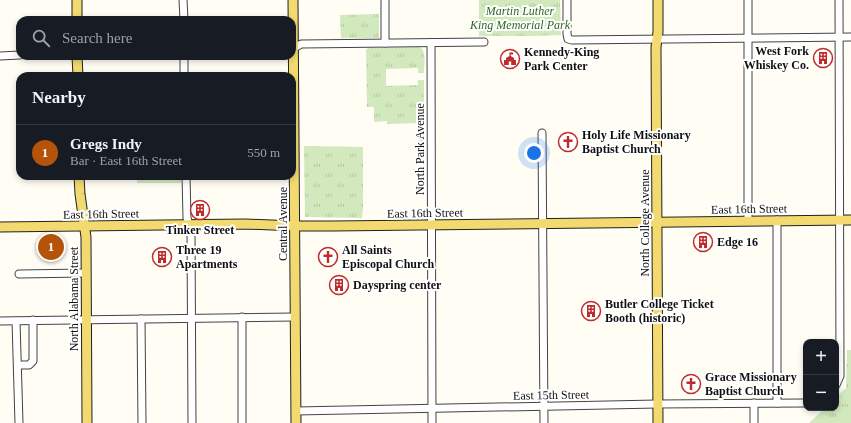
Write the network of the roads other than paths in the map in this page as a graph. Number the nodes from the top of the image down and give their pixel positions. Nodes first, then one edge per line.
1 (77, 0) edge
2 (183, 0) edge
3 (293, 0) edge
4 (385, 0) edge
5 (567, 0) edge
6 (658, 0) edge
7 (748, 0) edge
8 (839, 0) edge
9 (77, 16) edge
10 (184, 16) edge
11 (293, 16) edge
12 (839, 37) junction
13 (851, 37) edge
14 (748, 38) junction
15 (657, 40) junction
16 (484, 42) dead end
17 (385, 43) junction
18 (431, 43) junction
19 (296, 48) edge
20 (16, 55) edge
21 (0, 56) edge
22 (77, 60) edge
23 (184, 60) edge
24 (293, 60) edge
25 (78, 72) edge
26 (184, 72) edge
27 (293, 72) edge
28 (542, 133) dead end
29 (79, 180) edge
30 (186, 180) edge
31 (294, 180) edge
32 (748, 220) junction
33 (776, 220) junction
34 (840, 220) junction
35 (851, 220) edge
36 (657, 222) junction
37 (542, 223) junction
38 (189, 224) junction
39 (431, 225) junction
40 (85, 226) junction
41 (295, 226) junction
42 (0, 227) edge
43 (86, 273) junction
44 (19, 274) dead end
45 (295, 317) junction
46 (192, 318) junction
47 (242, 318) junction
48 (141, 319) junction
49 (16, 320) junction
50 (33, 320) junction
51 (87, 320) junction
52 (0, 321) edge
53 (18, 365) junction
54 (839, 378) edge
55 (754, 403) junction
56 (777, 403) junction
57 (803, 403) edge
58 (657, 404) junction
59 (544, 406) junction
60 (431, 408) junction
61 (296, 411) junction
62 (19, 423) edge
63 (87, 423) edge
64 (142, 423) edge
65 (192, 423) edge
66 (242, 423) edge
67 (296, 423) edge
68 (432, 423) edge
69 (544, 423) edge
70 (658, 423) edge
71 (754, 423) edge

1 - 9 main road
2 - 10 street
3 - 11 main road, Central Avenue
4 - 17 street
5 - 15 street
6 - 15 main road, North College Avenue
7 - 14 street
8 - 12 street
12 - 13 street
12 - 14 street
12 - 34 street
14 - 15 street
14 - 32 street
15 - 36 main road, North College Avenue
16 - 18 street
17 - 18 street
17 - 19 street
18 - 39 street, North Park Avenue
20 - 21 street
22 - 25 main road
23 - 26 street
24 - 27 main road, Central Avenue
28 - 37 street
29 - 40 main road, North Alabama Street
30 - 38 street
31 - 41 main road, Central Avenue
32 - 33 main road, East 16th Street
32 - 36 main road, East 16th Street
33 - 34 main road, East 16th Street
33 - 56 street
34 - 35 main road, East 16th Street
34 - 54 street
36 - 37 main road, East 16th Street
36 - 58 main road, North College Avenue
37 - 39 main road, East 16th Street
37 - 59 street
38 - 40 main road, East 16th Street
38 - 41 main road, East 16th Street
38 - 46 street
39 - 41 main road, East 16th Street
39 - 60 street, North Park Avenue
40 - 42 main road, East 16th Street
40 - 43 main road, North Alabama Street
41 - 45 main road, Central Avenue
43 - 44 street
43 - 51 main road, North Alabama Street
45 - 47 street
45 - 61 main road, Central Avenue
46 - 47 street
46 - 48 street
46 - 65 street
47 - 66 street
48 - 51 street
48 - 64 street
49 - 50 street
49 - 52 street
49 - 53 street
50 - 51 street
50 - 53 street
51 - 63 main road, North Alabama Street
53 - 62 street
55 - 56 street, East 15th Street
55 - 58 street, East 15th Street
55 - 71 street
56 - 57 street, East 15th Street
58 - 59 street, East 15th Street
58 - 70 main road, North College Avenue
59 - 60 street, East 15th Street
59 - 69 street
60 - 61 street, East 15th Street
60 - 68 street, North Park Avenue
61 - 67 main road, Central Avenue

